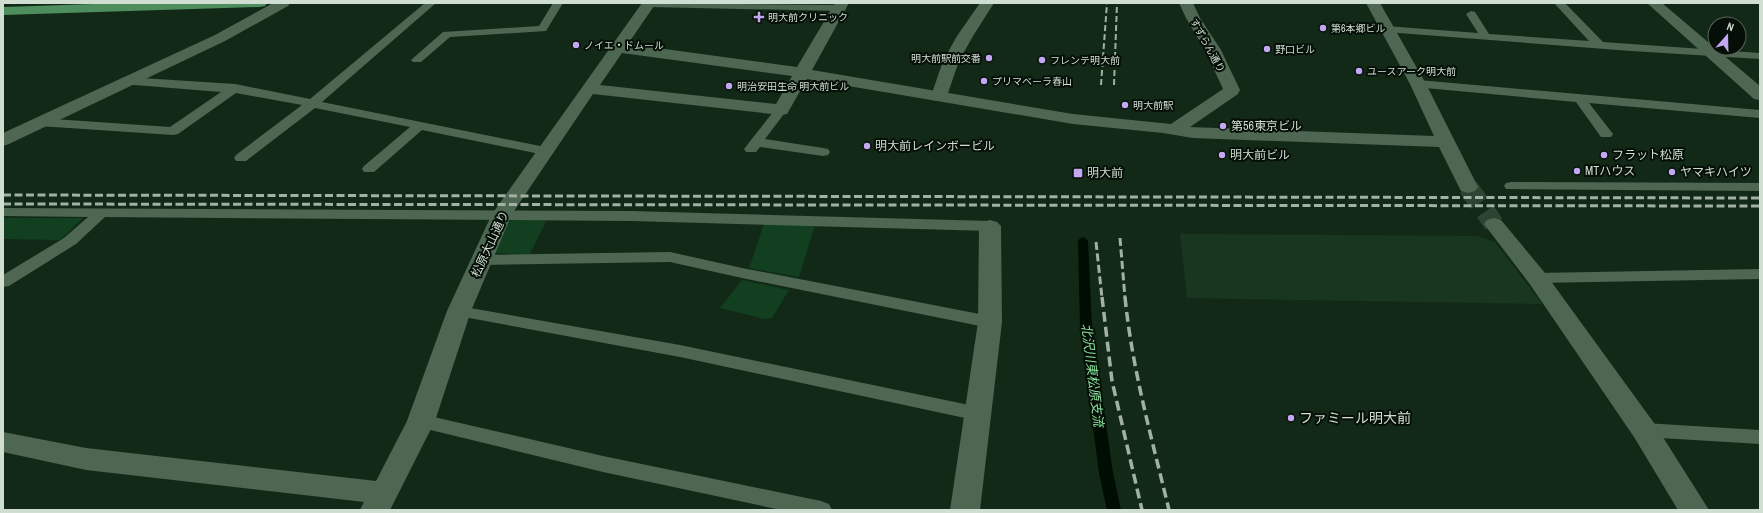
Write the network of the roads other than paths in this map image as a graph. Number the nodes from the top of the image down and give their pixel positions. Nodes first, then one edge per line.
1 (260, 3) edge
2 (283, 3) edge
3 (431, 3) edge
4 (558, 3) edge
5 (987, 3) edge
6 (1186, 3) edge
7 (1373, 3) edge
8 (1559, 3) edge
9 (1654, 3) edge
10 (649, 4) edge
11 (841, 5) edge
12 (3, 11) edge
13 (1471, 14) dead end
14 (1386, 29) junction
15 (1486, 37) junction
16 (1599, 45) junction
17 (618, 48) junction
18 (1707, 49) edge
19 (1707, 53) edge
20 (1747, 55) edge
21 (1715, 56) edge
22 (1760, 56) edge
23 (417, 60) dead end
24 (802, 74) junction
25 (126, 81) junction
26 (1418, 84) junction
27 (235, 88) junction
28 (589, 90) junction
29 (1760, 95) edge
30 (939, 96) junction
31 (1580, 99) junction
32 (312, 104) junction
33 (781, 110) junction
34 (1760, 114) edge
35 (39, 122) junction
36 (419, 126) junction
37 (1175, 129) junction
38 (1606, 134) dead end
39 (3, 140) edge
40 (1447, 142) junction
41 (545, 151) junction
42 (823, 152) dead end
43 (241, 158) dead end
44 (369, 169) dead end
45 (1511, 186) dead end
46 (1468, 187) tunnel mouth
47 (1760, 187) edge
48 (3, 212) edge
49 (102, 212) junction
50 (502, 214) junction
51 (1494, 224) tunnel mouth
52 (990, 226) joint
53 (482, 260) junction
54 (1754, 274) edge
55 (1536, 278) junction
56 (3, 282) edge
57 (1760, 286) edge
58 (459, 311) junction
59 (990, 322) junction
60 (979, 414) junction
61 (421, 421) junction
62 (1644, 430) junction
63 (1760, 437) edge
64 (3, 442) edge
65 (380, 502) edge
66 (821, 510) edge
67 (965, 510) edge
68 (1694, 510) edge

1 - 12 highway
2 - 25 street
3 - 32 lane
4 - 23 lane
5 - 30 street
6 - 37 street, すずらん通り
7 - 14 street
8 - 16 lane
9 - 18 street
10 - 11 lane
10 - 17 street, 松原大山通り
11 - 24 street
13 - 15 lane
14 - 15 lane
14 - 26 street
15 - 16 lane
16 - 19 lane
17 - 24 street
17 - 28 street, 松原大山通り
20 - 22 lane
21 - 29 street
24 - 30 street
24 - 33 street
25 - 27 lane
25 - 35 street
26 - 31 lane
26 - 40 street
27 - 32 lane
27 - 35 lane
28 - 33 street
28 - 41 street, 松原大山通り
30 - 37 street
31 - 34 lane
31 - 38 lane
32 - 36 lane
32 - 43 lane
33 - 42 lane
35 - 39 street
36 - 41 lane
36 - 44 lane
37 - 40 street
40 - 46 street
41 - 50 street, 松原大山通り
45 - 47 lane
48 - 49 lane
49 - 50 lane
49 - 56 lane
50 - 52 lane
50 - 53 street, 松原大山通り
51 - 55 street
52 - 59 street
53 - 58 street, 松原大山通り
53 - 59 lane
54 - 55 lane
54 - 57 lane
55 - 62 street
58 - 60 lane
58 - 61 street, 松原大山通り
59 - 60 street
60 - 67 street
61 - 65 street, 松原大山通り
61 - 66 lane
62 - 63 lane
62 - 68 street
64 - 65 street

